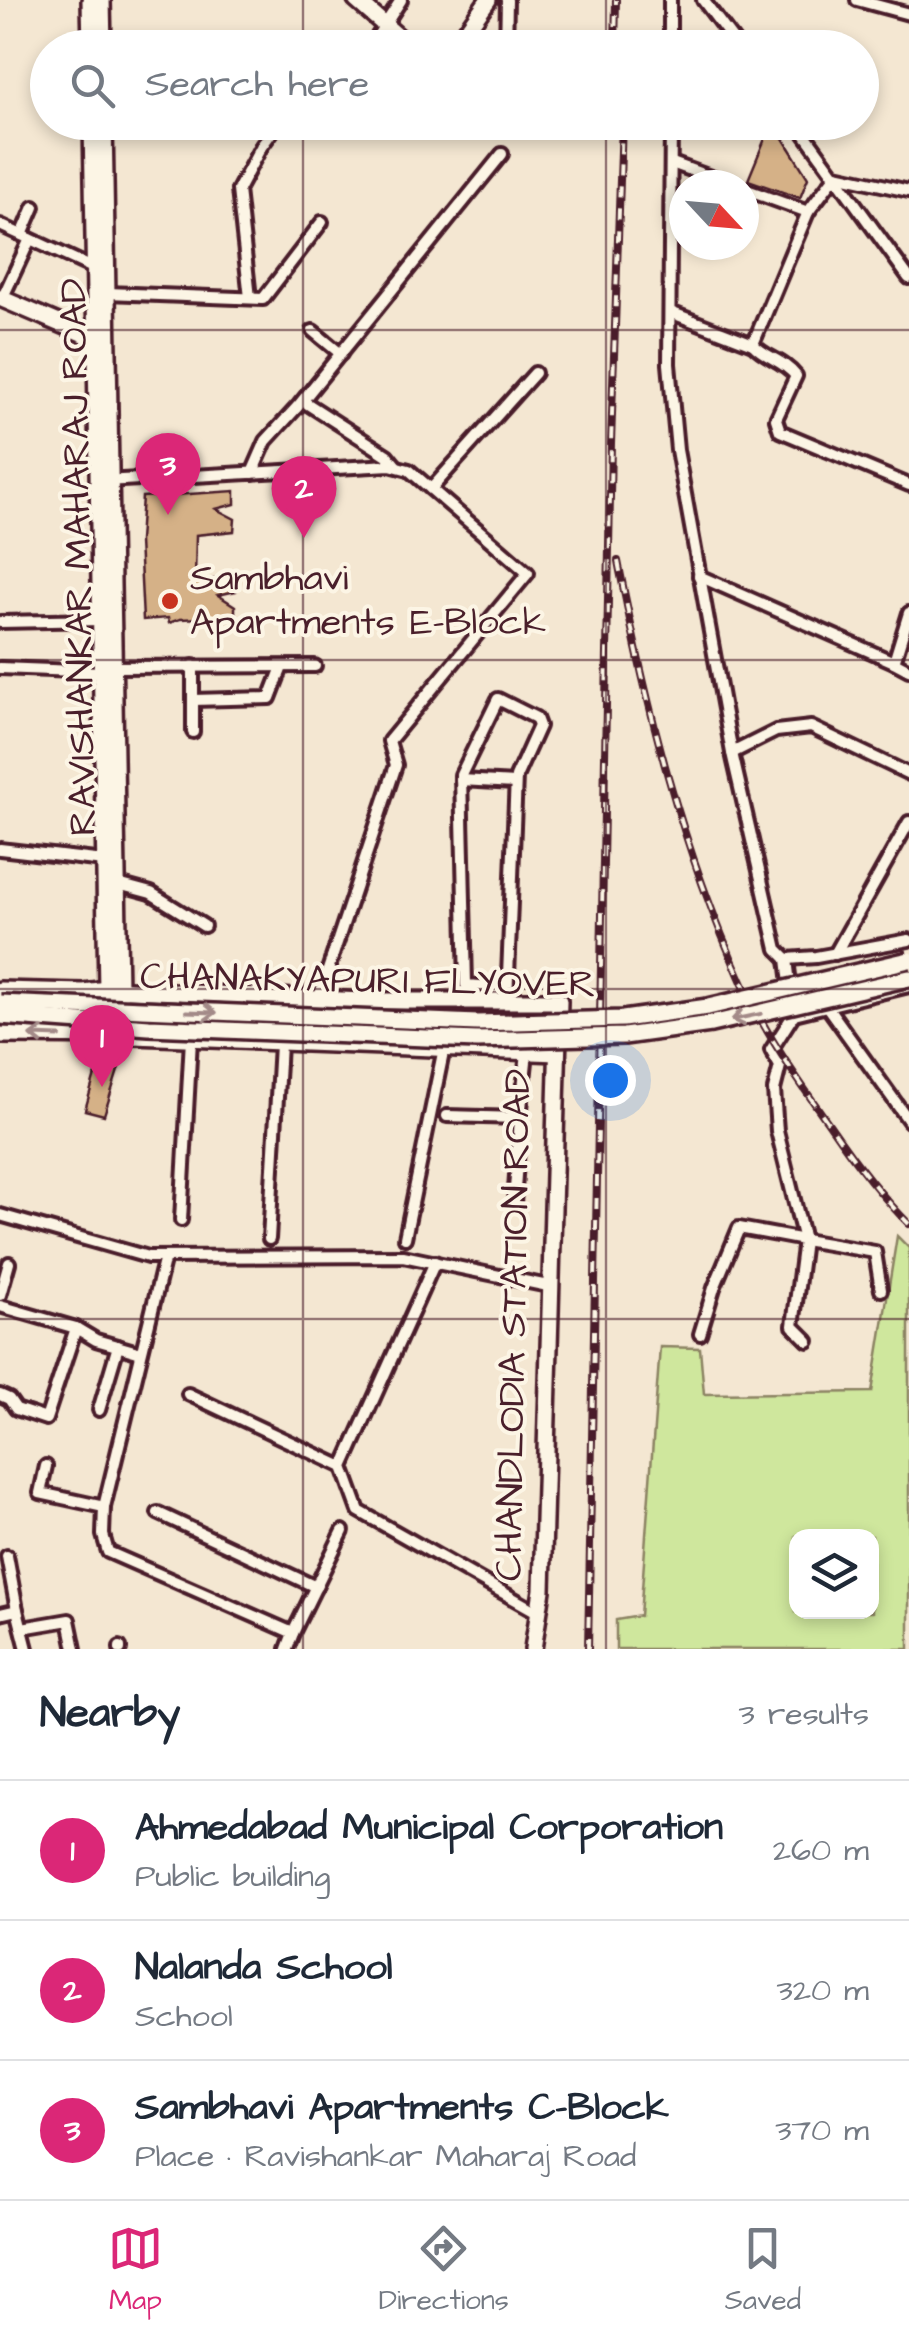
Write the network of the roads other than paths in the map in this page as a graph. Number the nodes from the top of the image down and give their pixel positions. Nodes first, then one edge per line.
1 (90, 0) edge
2 (102, 0) edge
3 (356, 0) edge
4 (401, 0) edge
5 (488, 0) edge
6 (508, 0) edge
7 (670, 0) edge
8 (703, 0) edge
9 (857, 0) edge
10 (904, 9) edge
11 (386, 26) junction
12 (91, 30) edge
13 (103, 30) edge
14 (383, 30) edge
15 (391, 30) edge
16 (467, 30) edge
17 (507, 30) edge
18 (670, 30) edge
19 (726, 30) edge
20 (92, 140) edge
21 (104, 140) edge
22 (265, 140) edge
23 (671, 140) edge
24 (810, 140) edge
25 (502, 154) dead end
26 (672, 163) junction
27 (691, 170) edge
28 (836, 175) junction
29 (909, 191) edge
30 (759, 194) edge
31 (34, 208) dead end
32 (808, 212) junction
33 (322, 222) dead end
34 (0, 225) edge
35 (26, 237) junction
36 (94, 269) junction
37 (909, 278) edge
38 (107, 293) junction
39 (1, 298) edge
40 (250, 298) junction
41 (670, 312) junction
42 (314, 331) dead end
43 (101, 339) junction
44 (752, 344) junction
45 (341, 354) junction
46 (535, 373) dead end
47 (303, 401) junction
48 (397, 467) junction
49 (252, 473) junction
50 (104, 481) junction
51 (909, 486) edge
52 (430, 488) junction
53 (699, 576) junction
54 (909, 613) edge
55 (100, 620) junction
56 (0, 622) edge
57 (894, 662) junction
58 (194, 666) junction
59 (282, 666) junction
60 (315, 666) dead end
61 (0, 668) edge
62 (106, 670) junction
63 (909, 670) edge
64 (193, 700) junction
65 (193, 732) dead end
66 (732, 753) junction
67 (909, 774) edge
68 (461, 780) junction
69 (516, 783) junction
70 (909, 822) edge
71 (0, 849) edge
72 (104, 861) junction
73 (118, 884) junction
74 (204, 926) dead end
75 (909, 940) edge
76 (835, 954) junction
77 (787, 959) junction
78 (909, 960) edge
79 (909, 982) edge
80 (113, 989) junction
81 (0, 990) edge
82 (508, 994) junction
83 (318, 1000) junction
84 (0, 1003) edge
85 (826, 1005) junction
86 (794, 1014) junction
87 (0, 1016) edge
88 (0, 1035) edge
89 (134, 1036) junction
90 (90, 1037) junction
91 (190, 1039) junction
92 (280, 1044) junction
93 (444, 1048) junction
94 (528, 1052) junction
95 (558, 1054) junction
96 (447, 1116) dead end
97 (520, 1118) junction
98 (909, 1121) edge
99 (514, 1204) dead end
100 (0, 1215) edge
101 (180, 1220) dead end
102 (405, 1238) dead end
103 (269, 1239) dead end
104 (804, 1240) junction
105 (165, 1257) junction
106 (435, 1262) junction
107 (10, 1263) dead end
108 (548, 1286) junction
109 (882, 1290) dead end
110 (0, 1295) edge
111 (0, 1306) edge
112 (76, 1328) junction
113 (700, 1334) dead end
114 (808, 1341) dead end
115 (118, 1346) junction
116 (141, 1353) junction
117 (188, 1394) dead end
118 (0, 1395) edge
119 (100, 1410) dead end
120 (46, 1466) dead end
121 (344, 1467) junction
122 (104, 1507) junction
123 (158, 1513) dead end
124 (343, 1531) dead end
125 (7, 1556) dead end
126 (316, 1587) junction
127 (17, 1610) junction
128 (539, 1613) junction
129 (0, 1614) edge
130 (22, 1628) junction
131 (293, 1633) junction
132 (26, 1649) edge
133 (75, 1649) edge
134 (286, 1649) edge
135 (533, 1649) edge

1 - 12 main road
2 - 13 main road
3 - 11 main road
4 - 11 street
5 - 16 main road
6 - 17 street
7 - 18 street
8 - 19 street
9 - 10 street
11 - 14 street
11 - 15 main road
20 - 36 main road, RAVISHANKAR MAHARAJ ROAD
21 - 38 main road, RAVISHANKAR MAHARAJ ROAD
22 - 40 street
23 - 26 street
24 - 28 street
25 - 45 street
26 - 27 street
26 - 41 street
28 - 29 street
28 - 32 street
28 - 37 street
30 - 32 street
31 - 35 street
32 - 44 street
33 - 40 street
34 - 35 street
35 - 36 street
35 - 39 street
36 - 43 main road, RAVISHANKAR MAHARAJ ROAD
38 - 40 street
38 - 43 main road, RAVISHANKAR MAHARAJ ROAD
39 - 43 main road
41 - 44 street
41 - 53 street
42 - 45 street
43 - 50 main road, RAVISHANKAR MAHARAJ ROAD
44 - 51 street
45 - 47 street
46 - 52 street
47 - 48 street
47 - 49 street
48 - 49 street
48 - 52 street
49 - 50 street
50 - 55 main road, RAVISHANKAR MAHARAJ ROAD
50 - 62 main road, RAVISHANKAR MAHARAJ ROAD
52 - 83 street
53 - 57 street
53 - 66 street
54 - 57 street
55 - 56 street
55 - 62 main road, RAVISHANKAR MAHARAJ ROAD
57 - 63 street
58 - 59 street
58 - 62 street
58 - 64 street
59 - 60 street
59 - 64 street
61 - 62 street
62 - 72 main road, RAVISHANKAR MAHARAJ ROAD
62 - 73 main road, RAVISHANKAR MAHARAJ ROAD
64 - 65 street
66 - 67 street
66 - 77 street
68 - 69 street
68 - 69 street
68 - 82 street
69 - 82 street
70 - 76 street
71 - 72 street
72 - 80 main road, RAVISHANKAR MAHARAJ ROAD
73 - 74 street
73 - 80 main road, RAVISHANKAR MAHARAJ ROAD
75 - 76 street
76 - 77 street
77 - 86 street
84 -> 78 main road, CHANAKYAPURI FLYOVER, bridge
79 - 85 street
79 -> 87 main road, CHANAKYAPURI FLYOVER, bridge
80 - 81 main road
80 - 83 main road
80 - 89 main road
80 - 90 main road
82 - 83 main road
82 - 95 main road
85 - 86 street
85 - 98 street
86 - 104 street
90 -> 88 main road, CHANDLODIA STATION ROAD
89 - 90 main road, CHANDLODIA STATION ROAD
89 - 91 main road, CHANDLODIA STATION ROAD
91 - 92 main road, CHANDLODIA STATION ROAD
91 - 101 street
92 - 93 main road, CHANDLODIA STATION ROAD
92 - 103 street
93 - 94 main road, CHANDLODIA STATION ROAD
93 - 102 street
94 - 95 main road, CHANDLODIA STATION ROAD
94 - 97 street
95 - 108 main road, CHANDLODIA STATION ROAD
96 - 97 street
97 - 99 street
100 - 105 street
104 - 109 street
104 - 113 street
104 - 114 street
105 - 106 street
105 - 116 street
106 - 108 street
106 - 121 street
107 - 110 street
108 - 128 main road, CHANDLODIA STATION ROAD
111 - 112 street
112 - 115 street
112 - 118 street
115 - 116 street
115 - 119 street
116 - 122 street
117 - 121 street
120 - 122 street
121 - 128 street
122 - 131 street
123 - 126 street
124 - 126 street
125 - 127 street
126 - 131 street
127 - 129 street
127 - 130 street
128 - 135 main road, CHANDLODIA STATION ROAD
130 - 132 street
130 - 133 street
131 - 134 street

